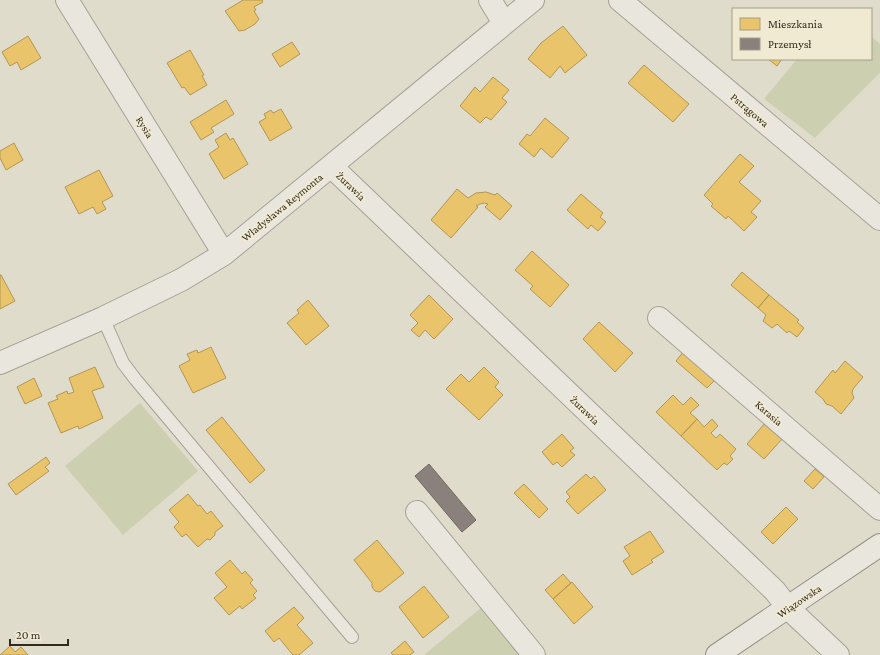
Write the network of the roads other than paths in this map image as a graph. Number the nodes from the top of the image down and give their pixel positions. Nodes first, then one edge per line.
1 (67, 0) edge
2 (490, 0) edge
3 (533, 0) edge
4 (620, 0) edge
5 (504, 23) junction
6 (331, 166) junction
7 (880, 219) edge
8 (224, 254) junction
9 (103, 318) junction
10 (659, 318) dead end
11 (0, 363) edge
12 (880, 509) edge
13 (417, 512) dead end
14 (880, 545) edge
15 (788, 608) junction
16 (352, 638) dead end
17 (534, 655) edge
18 (717, 655) edge
19 (838, 655) edge

1 - 8 street, Rysia
2 - 5 street
3 - 5 street, Władysława Reymonta
4 - 7 street, Pstrągowa
5 - 6 street, Władysława Reymonta
6 - 8 street, Władysława Reymonta
6 - 15 street, Żurawia
8 - 9 street, Władysława Reymonta
9 - 11 street, Władysława Reymonta
9 - 16 lane
10 - 12 street, Karasia
13 - 17 street
14 - 15 street, Wiązowska
15 - 18 street, Wiązowska
15 - 19 street, Żurawia

